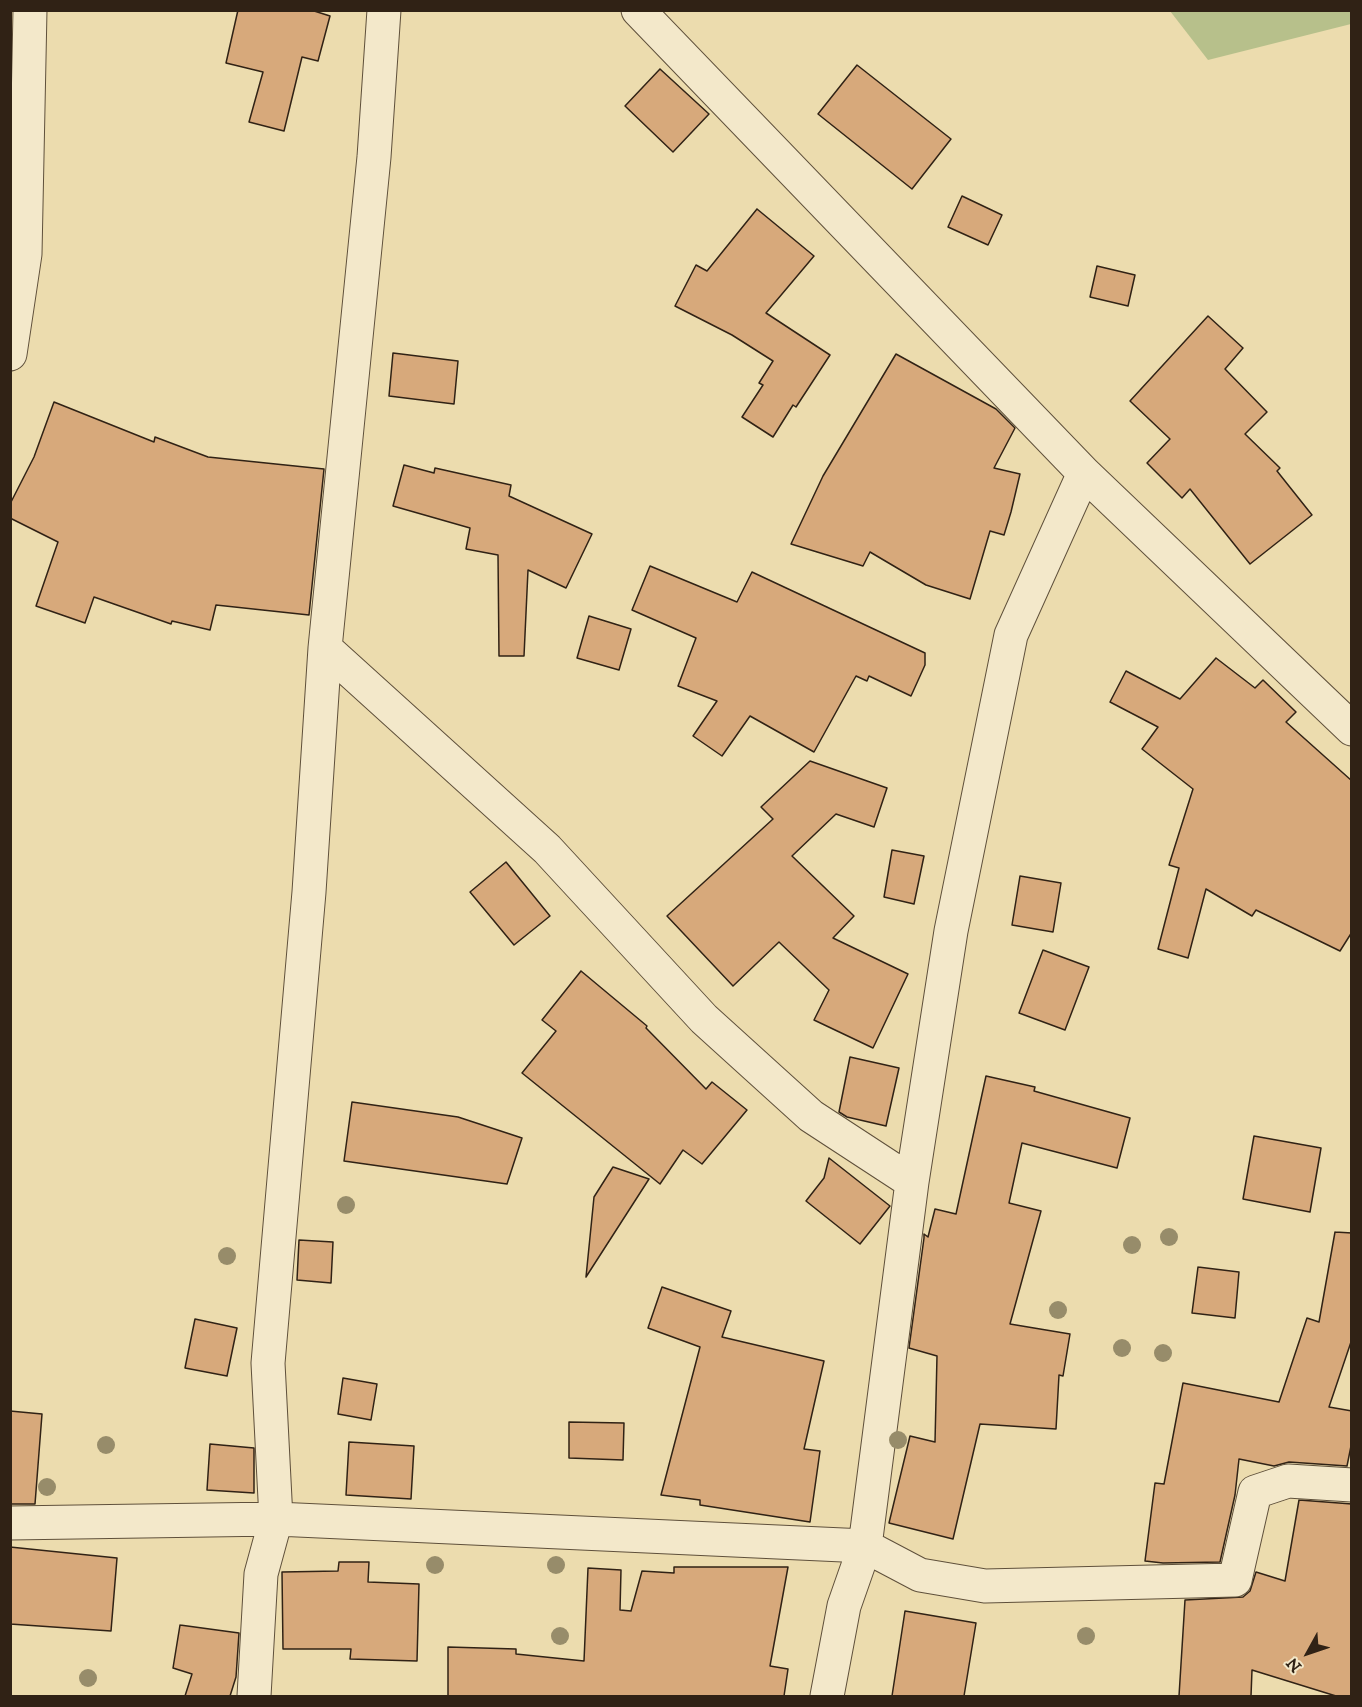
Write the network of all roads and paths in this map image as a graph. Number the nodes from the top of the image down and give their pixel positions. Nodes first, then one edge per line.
1 (30, 10) edge
2 (384, 10) edge
3 (638, 10) edge
4 (10, 354) edge
5 (1084, 473) junction
6 (325, 648) junction
7 (1352, 729) edge
8 (912, 1182) junction
9 (1352, 1485) edge
10 (276, 1519) junction
11 (10, 1523) edge
12 (865, 1546) junction
13 (254, 1696) edge
14 (827, 1696) edge

1 - 4 street
2 - 6 street
3 - 5 street
5 - 7 street
5 - 8 street
6 - 8 street
6 - 10 street
8 - 12 street
9 - 12 street
10 - 11 street
10 - 12 street
10 - 13 street
12 - 14 street

